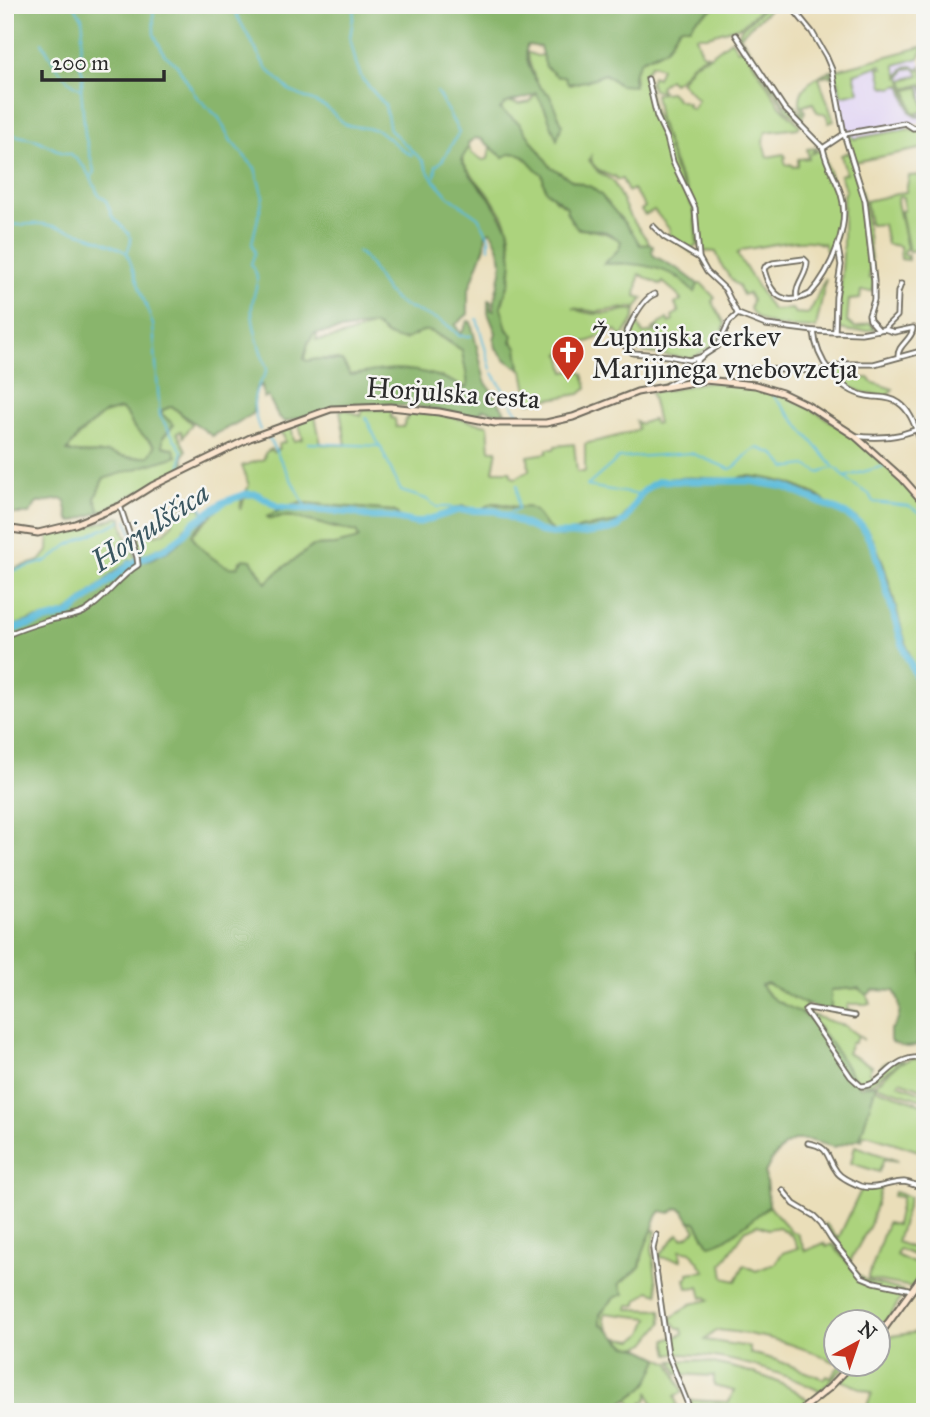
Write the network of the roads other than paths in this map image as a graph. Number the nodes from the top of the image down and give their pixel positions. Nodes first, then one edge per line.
1 (790, 5) edge
2 (736, 35) dead end
3 (648, 79) dead end
4 (925, 127) edge
5 (844, 134) junction
6 (823, 148) junction
7 (653, 226) dead end
8 (838, 246) junction
9 (699, 258) junction
10 (901, 284) dead end
11 (655, 293) dead end
12 (797, 299) junction
13 (738, 314) junction
14 (882, 330) junction
15 (814, 331) junction
16 (835, 332) junction
17 (925, 350) edge
18 (701, 357) junction
19 (898, 357) junction
20 (751, 369) dead end
21 (828, 369) junction
22 (666, 387) junction
23 (925, 425) edge
24 (916, 430) junction
25 (855, 436) junction
26 (925, 452) edge
27 (925, 504) edge
28 (120, 506) junction
29 (5, 528) edge
30 (5, 636) edge
31 (855, 1016) dead end
32 (925, 1031) edge
33 (925, 1058) edge
34 (807, 1143) dead end
35 (925, 1189) edge
36 (783, 1190) dead end
37 (656, 1235) dead end
38 (925, 1272) edge
39 (911, 1292) junction
40 (892, 1318) edge
41 (839, 1378) edge
42 (691, 1412) edge
43 (799, 1412) edge

1 - 5 street
2 - 6 street
3 - 9 street
4 - 5 street
5 - 6 street
5 - 14 street
6 - 8 street
7 - 9 street
8 - 12 street
8 - 16 street
9 - 13 street
10 - 14 street
11 - 18 street
12 - 12 street
13 - 15 street
13 - 18 street
14 - 16 street
14 - 19 street
15 - 16 street
15 - 21 street
17 - 19 street
18 - 22 street
19 - 21 street
20 - 21 street
21 - 24 street
22 - 25 street, Horjulska cesta
22 - 28 street, Horjulska cesta
23 - 24 street
24 - 25 street
24 - 26 street
25 - 27 street, Horjulska cesta
28 - 29 street, Horjulska cesta
28 - 30 street
31 - 33 street
32 - 33 street
34 - 35 street
36 - 39 street
37 - 42 street
38 - 39 street
39 - 40 street
41 - 43 street

